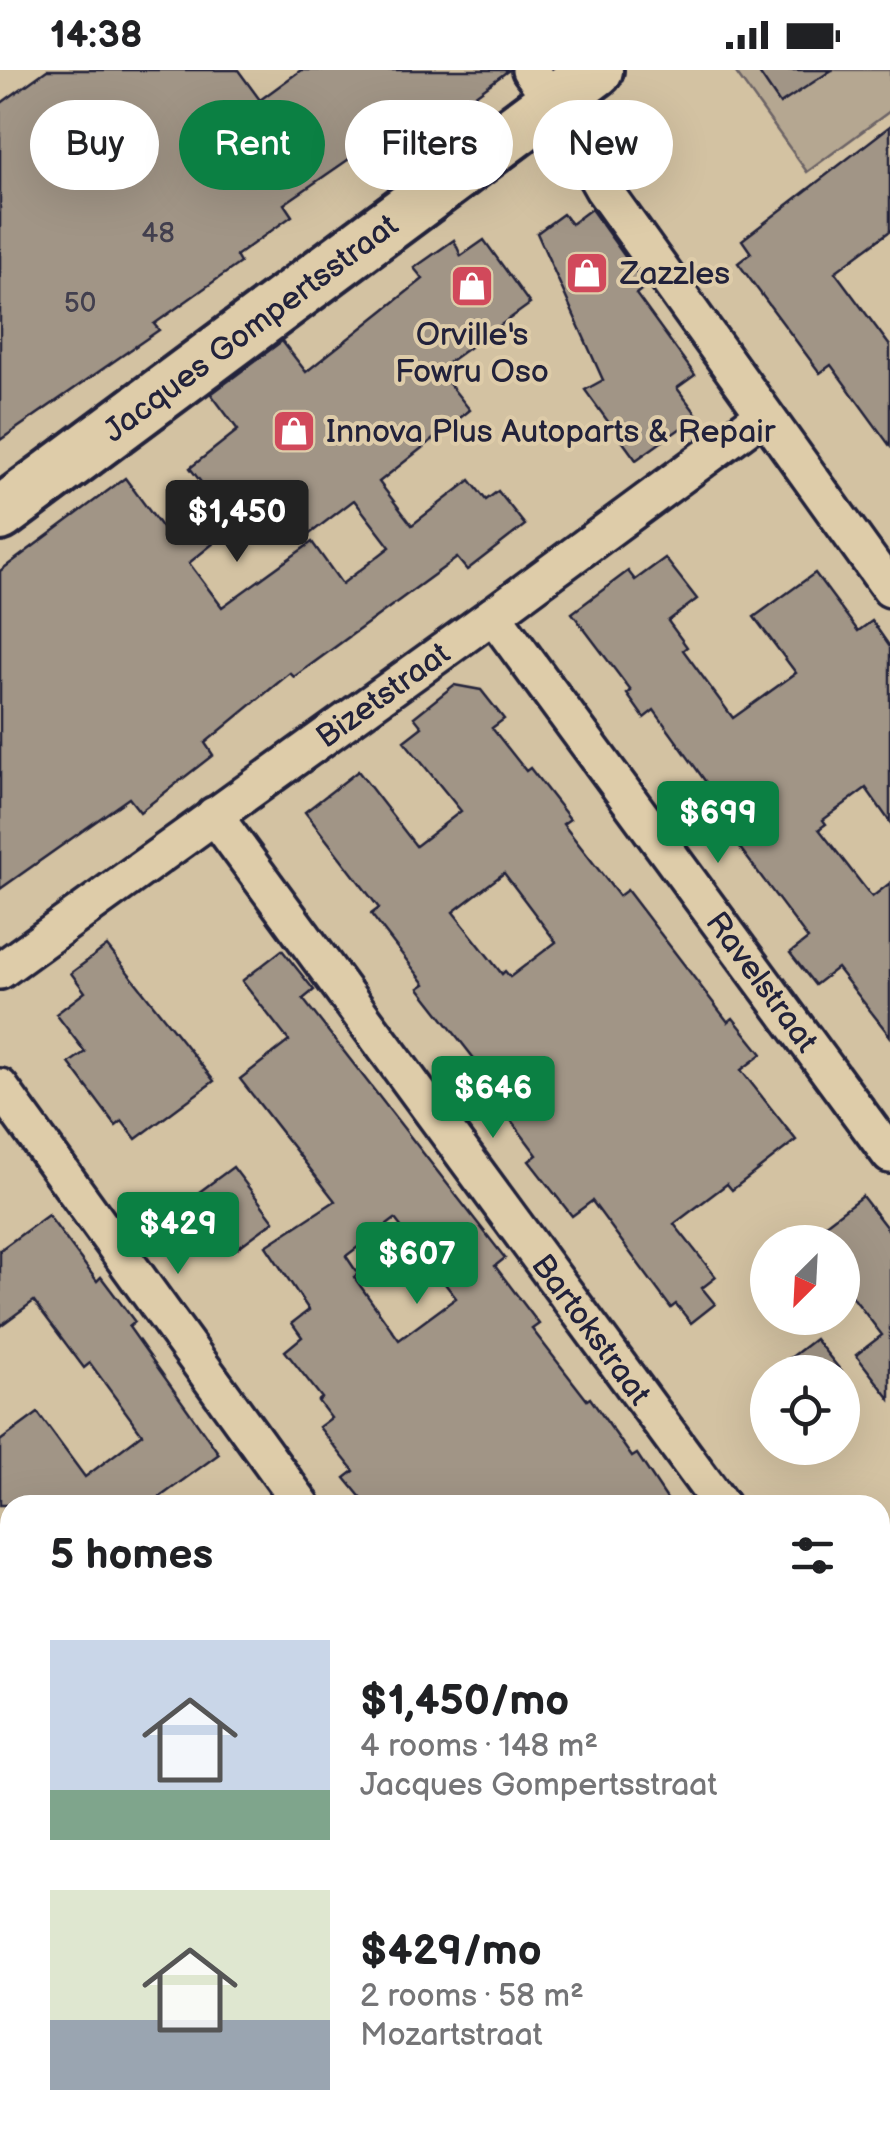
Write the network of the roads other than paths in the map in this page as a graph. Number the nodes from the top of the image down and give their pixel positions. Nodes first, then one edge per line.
1 (596, 70) edge
2 (542, 86) edge
3 (763, 414) junction
4 (0, 514) edge
5 (890, 589) edge
6 (493, 615) junction
7 (214, 814) junction
8 (0, 971) edge
9 (0, 1087) edge
10 (890, 1155) edge
11 (295, 1495) edge
12 (713, 1495) edge

1 - 2 street, Jacques Gompertsstraat
2 - 3 street
2 - 4 street, Jacques Gompertsstraat
3 - 5 street
3 - 6 street, Bizetstraat
6 - 7 street, Bizetstraat
6 - 10 street, Ravelstraat
7 - 8 street, Bizetstraat
7 - 12 street, Bartokstraat
9 - 11 street

